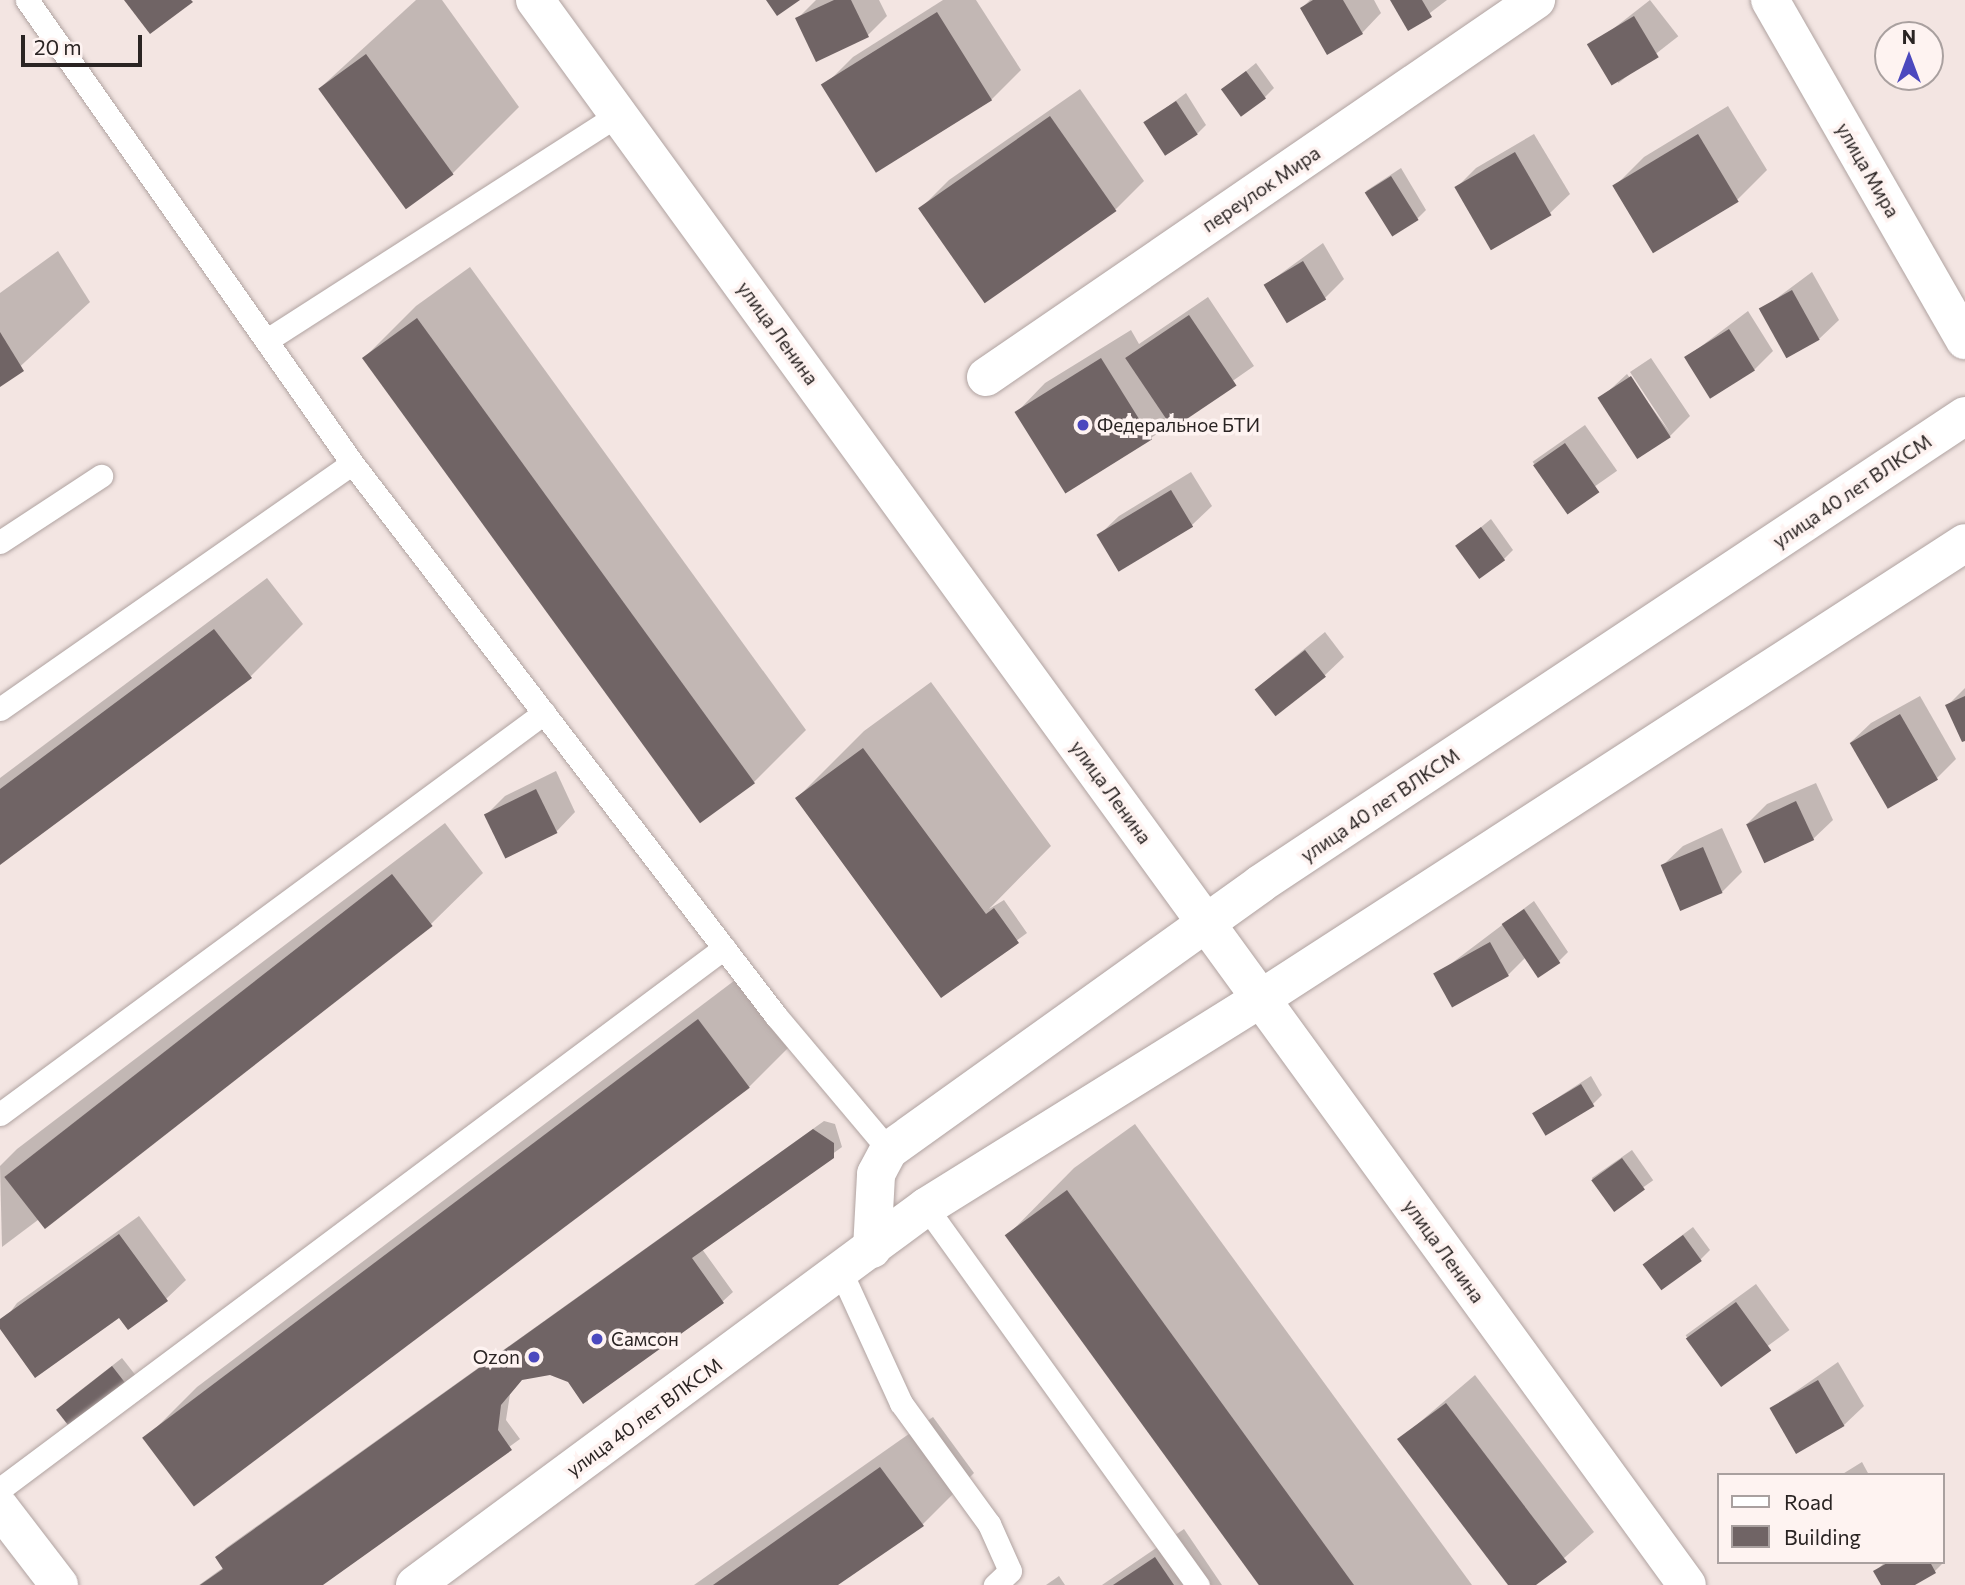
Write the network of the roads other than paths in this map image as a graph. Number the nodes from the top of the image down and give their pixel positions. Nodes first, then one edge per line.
1 (27, 0) edge
2 (535, 0) edge
3 (1536, 0) edge
4 (1770, 0) edge
5 (617, 115) junction
6 (267, 340) junction
7 (1965, 340) edge
8 (986, 377) dead end
9 (1965, 416) edge
10 (352, 463) junction
11 (101, 476) dead end
12 (0, 541) edge
13 (1965, 543) edge
14 (0, 709) edge
15 (544, 713) junction
16 (1206, 923) junction
17 (724, 948) junction
18 (1262, 998) junction
19 (0, 1114) edge
20 (889, 1150) junction
21 (926, 1207) junction
22 (872, 1249) junction
23 (841, 1272) junction
24 (0, 1489) edge
25 (0, 1508) edge
26 (59, 1585) edge
27 (415, 1585) edge
28 (995, 1585) edge
29 (1198, 1585) edge
30 (1687, 1585) edge

1 - 6 lane
2 - 5 street, улица Ленина
3 - 8 street, переулок Мира
4 - 7 street, улица Мира
5 - 6 lane
5 - 16 street, улица Ленина
6 - 10 lane
9 - 16 street, улица 40 лет ВЛКСМ
10 - 14 lane
10 - 15 lane
11 - 12 lane
13 - 18 street, улица 40 лет ВЛКСМ
15 - 17 lane
15 - 19 lane
16 - 18 street, улица Ленина
16 - 20 street, улица 40 лет ВЛКСМ
17 - 20 lane
17 - 24 lane
18 - 21 street, улица 40 лет ВЛКСМ
18 - 30 street, улица Ленина
20 - 22 street
21 - 22 street, улица 40 лет ВЛКСМ
21 - 29 lane
22 - 23 street, улица 40 лет ВЛКСМ
23 - 27 street, улица 40 лет ВЛКСМ
23 - 28 lane
25 - 26 street

